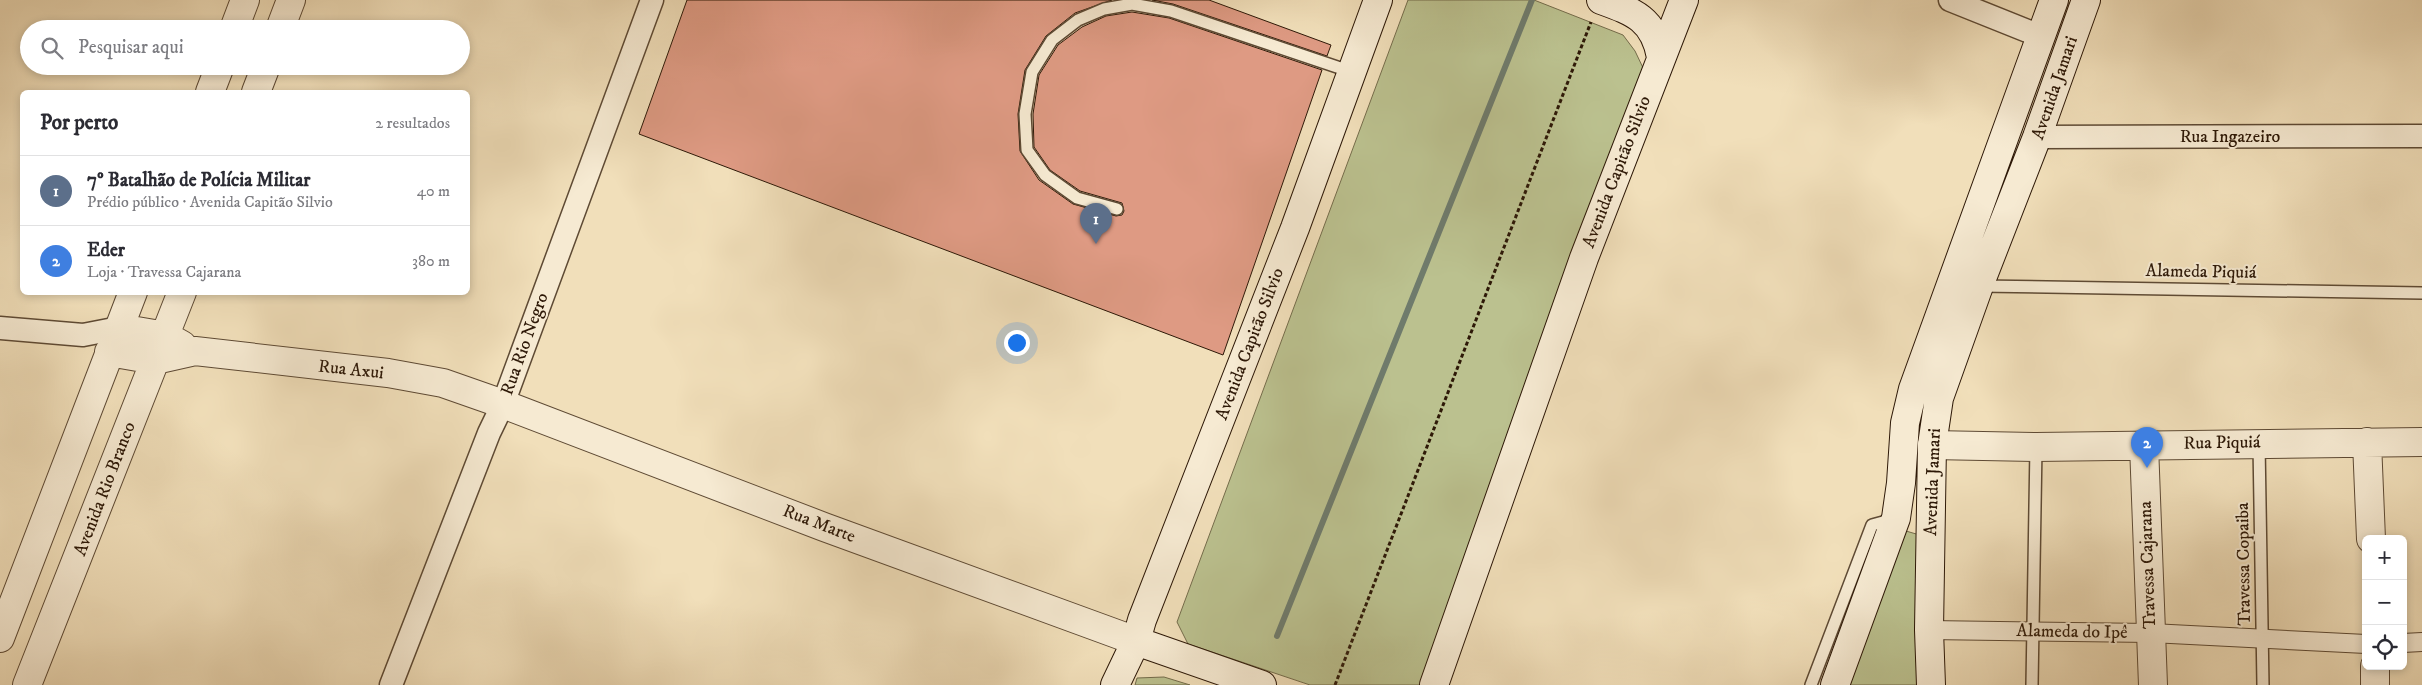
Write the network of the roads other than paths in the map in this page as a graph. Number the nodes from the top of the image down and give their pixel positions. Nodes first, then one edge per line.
1 (245, 0) edge
2 (291, 0) edge
3 (652, 0) edge
4 (1378, 0) edge
5 (1684, 0) edge
6 (1950, 0) edge
7 (2054, 0) edge
8 (2086, 0) edge
9 (1596, 10) edge
10 (237, 20) edge
11 (283, 20) edge
12 (2040, 36) junction
13 (1661, 57) junction
14 (1352, 72) junction
15 (217, 75) edge
16 (263, 75) edge
17 (211, 90) edge
18 (257, 90) edge
19 (2422, 136) edge
20 (2038, 137) junction
21 (1117, 209) dead end
22 (1967, 282) junction
23 (2422, 293) edge
24 (132, 295) edge
25 (181, 295) edge
26 (0, 328) edge
27 (114, 340) junction
28 (161, 348) junction
29 (503, 404) junction
30 (2259, 442) junction
31 (2367, 442) junction
32 (2422, 442) edge
33 (1932, 445) junction
34 (2144, 445) junction
35 (2036, 447) junction
36 (1896, 518) junction
37 (2371, 535) edge
38 (1929, 630) junction
39 (2033, 632) junction
40 (2151, 634) junction
41 (0, 638) edge
42 (2263, 639) junction
43 (1136, 641) junction
44 (2422, 642) edge
45 (2407, 643) edge
46 (2362, 644) edge
47 (2375, 670) edge
48 (27, 685) edge
49 (391, 685) edge
50 (1115, 685) edge
51 (1262, 685) edge
52 (1434, 685) edge
53 (1811, 685) edge
54 (1835, 685) edge
55 (1931, 685) edge
56 (2032, 685) edge
57 (2153, 685) edge
58 (2263, 685) edge
59 (2375, 685) edge

1 - 10 main road
2 - 11 main road
3 - 29 street, Rua Rio Negro
4 - 14 main road, Avenida Capitão Silvio
5 - 13 main road, Avenida Capitão Silvio
6 - 12 street
7 - 12 main road, Avenida Jamari
8 - 20 main road, Avenida Jamari
9 - 13 main road
12 - 22 main road, Avenida Jamari
13 - 52 main road, Avenida Capitão Silvio
14 - 21 lane
14 - 43 main road, Avenida Capitão Silvio
15 - 17 main road
16 - 18 main road
19 - 20 street, Rua Ingazeiro
20 - 22 main road, Avenida Jamari
22 - 23 lane, Alameda Piquiá
22 - 33 main road, Avenida Jamari
22 - 36 main road, Avenida Jamari
24 - 27 main road
25 - 28 main road, Avenida Rio Branco
26 - 27 street, Rua Axui
27 - 28 main road, Rua Axui
27 - 41 main road
28 - 29 main road, Rua Axui
28 - 48 main road, Avenida Rio Branco
29 - 43 main road, Rua Marte
29 - 49 street, Rua Rio Negro
30 - 31 main road, Rua Piquiá
30 - 34 main road, Rua Piquiá
30 - 42 lane, Travessa Copaiba
31 - 32 main road, Rua Piquiá
31 - 37 main road
33 - 35 main road, Rua Piquiá
33 - 38 main road, Avenida Jamari
34 - 35 main road, Rua Piquiá
34 - 40 main road, Travessa Cajarana
35 - 39 lane
36 - 53 lane, Avenida Jamari
36 - 54 main road, Avenida Jamari
38 - 39 street, Alameda do Ipê
38 - 55 main road, Avenida Jamari
39 - 40 street, Alameda do Ipê
39 - 56 lane
40 - 42 street, Alameda do Ipê
40 - 57 main road, Travessa Cajarana
42 - 46 street, Alameda do Ipê
42 - 58 lane, Travessa Copaiba
43 - 50 main road, Avenida Capitão Silvio
43 - 51 main road, Rua Marte
44 - 45 street
47 - 59 main road

